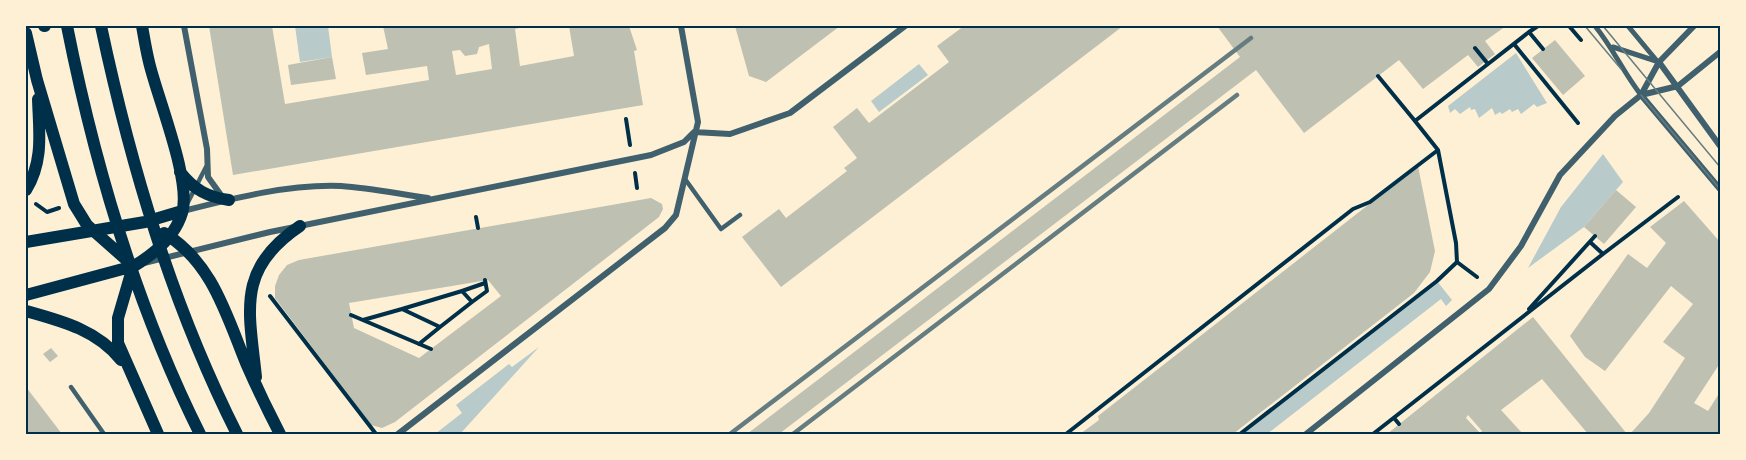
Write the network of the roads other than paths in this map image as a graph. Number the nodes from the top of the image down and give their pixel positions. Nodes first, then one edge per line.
1 (67, 26) edge
2 (101, 26) edge
3 (142, 26) edge
4 (184, 26) edge
5 (681, 26) edge
6 (905, 26) edge
7 (1595, 26) edge
8 (1628, 26) edge
9 (1694, 26) edge
10 (26, 33) edge
11 (1613, 47) junction
12 (1720, 52) edge
13 (1659, 62) junction
14 (37, 80) junction
15 (1678, 86) junction
16 (1641, 95) junction
17 (694, 132) junction
18 (1720, 146) edge
19 (206, 167) junction
20 (180, 171) junction
21 (685, 180) junction
22 (1720, 189) edge
23 (26, 190) edge
24 (196, 190) junction
25 (432, 199) junction
26 (229, 200) junction
27 (182, 212) junction
28 (740, 215) dead end
29 (145, 222) junction
30 (300, 226) junction
31 (94, 231) junction
32 (169, 236) junction
33 (26, 242) edge
34 (189, 252) junction
35 (134, 266) junction
36 (26, 295) edge
37 (26, 311) edge
38 (128, 371) junction
39 (71, 387) dead end
40 (257, 390) junction
41 (104, 435) edge
42 (158, 435) edge
43 (200, 435) edge
44 (237, 435) edge
45 (280, 435) edge
46 (398, 435) edge
47 (1306, 435) edge

1 - 43 main road
2 - 44 main road
3 - 20 main road
4 - 19 street
5 - 17 street
6 - 17 street
7 - 11 street
8 - 13 street
9 - 13 street
10 - 14 main road
11 - 13 street
11 - 16 street
12 - 15 street
13 - 15 street
13 - 16 street
14 - 23 main road
14 - 31 main road
15 - 16 street
15 - 18 street
16 - 22 street
16 - 47 street
17 - 21 street
17 - 25 street
19 - 24 lane
19 - 26 street
20 - 24 main road
20 - 27 main road
21 - 28 lane
21 - 46 street
24 - 26 main road
24 - 27 lane
25 - 26 street
25 - 30 street
26 - 27 street
27 - 29 main road
27 - 32 main road
29 - 31 main road
29 - 32 main road
30 - 34 street
30 - 40 main road
31 - 33 main road
31 - 35 main road
32 - 34 main road
32 - 35 main road
34 - 35 street
34 - 40 main road
35 - 36 main road
35 - 38 main road
37 - 38 main road
38 - 42 main road
39 - 41 lane
40 - 45 main road

